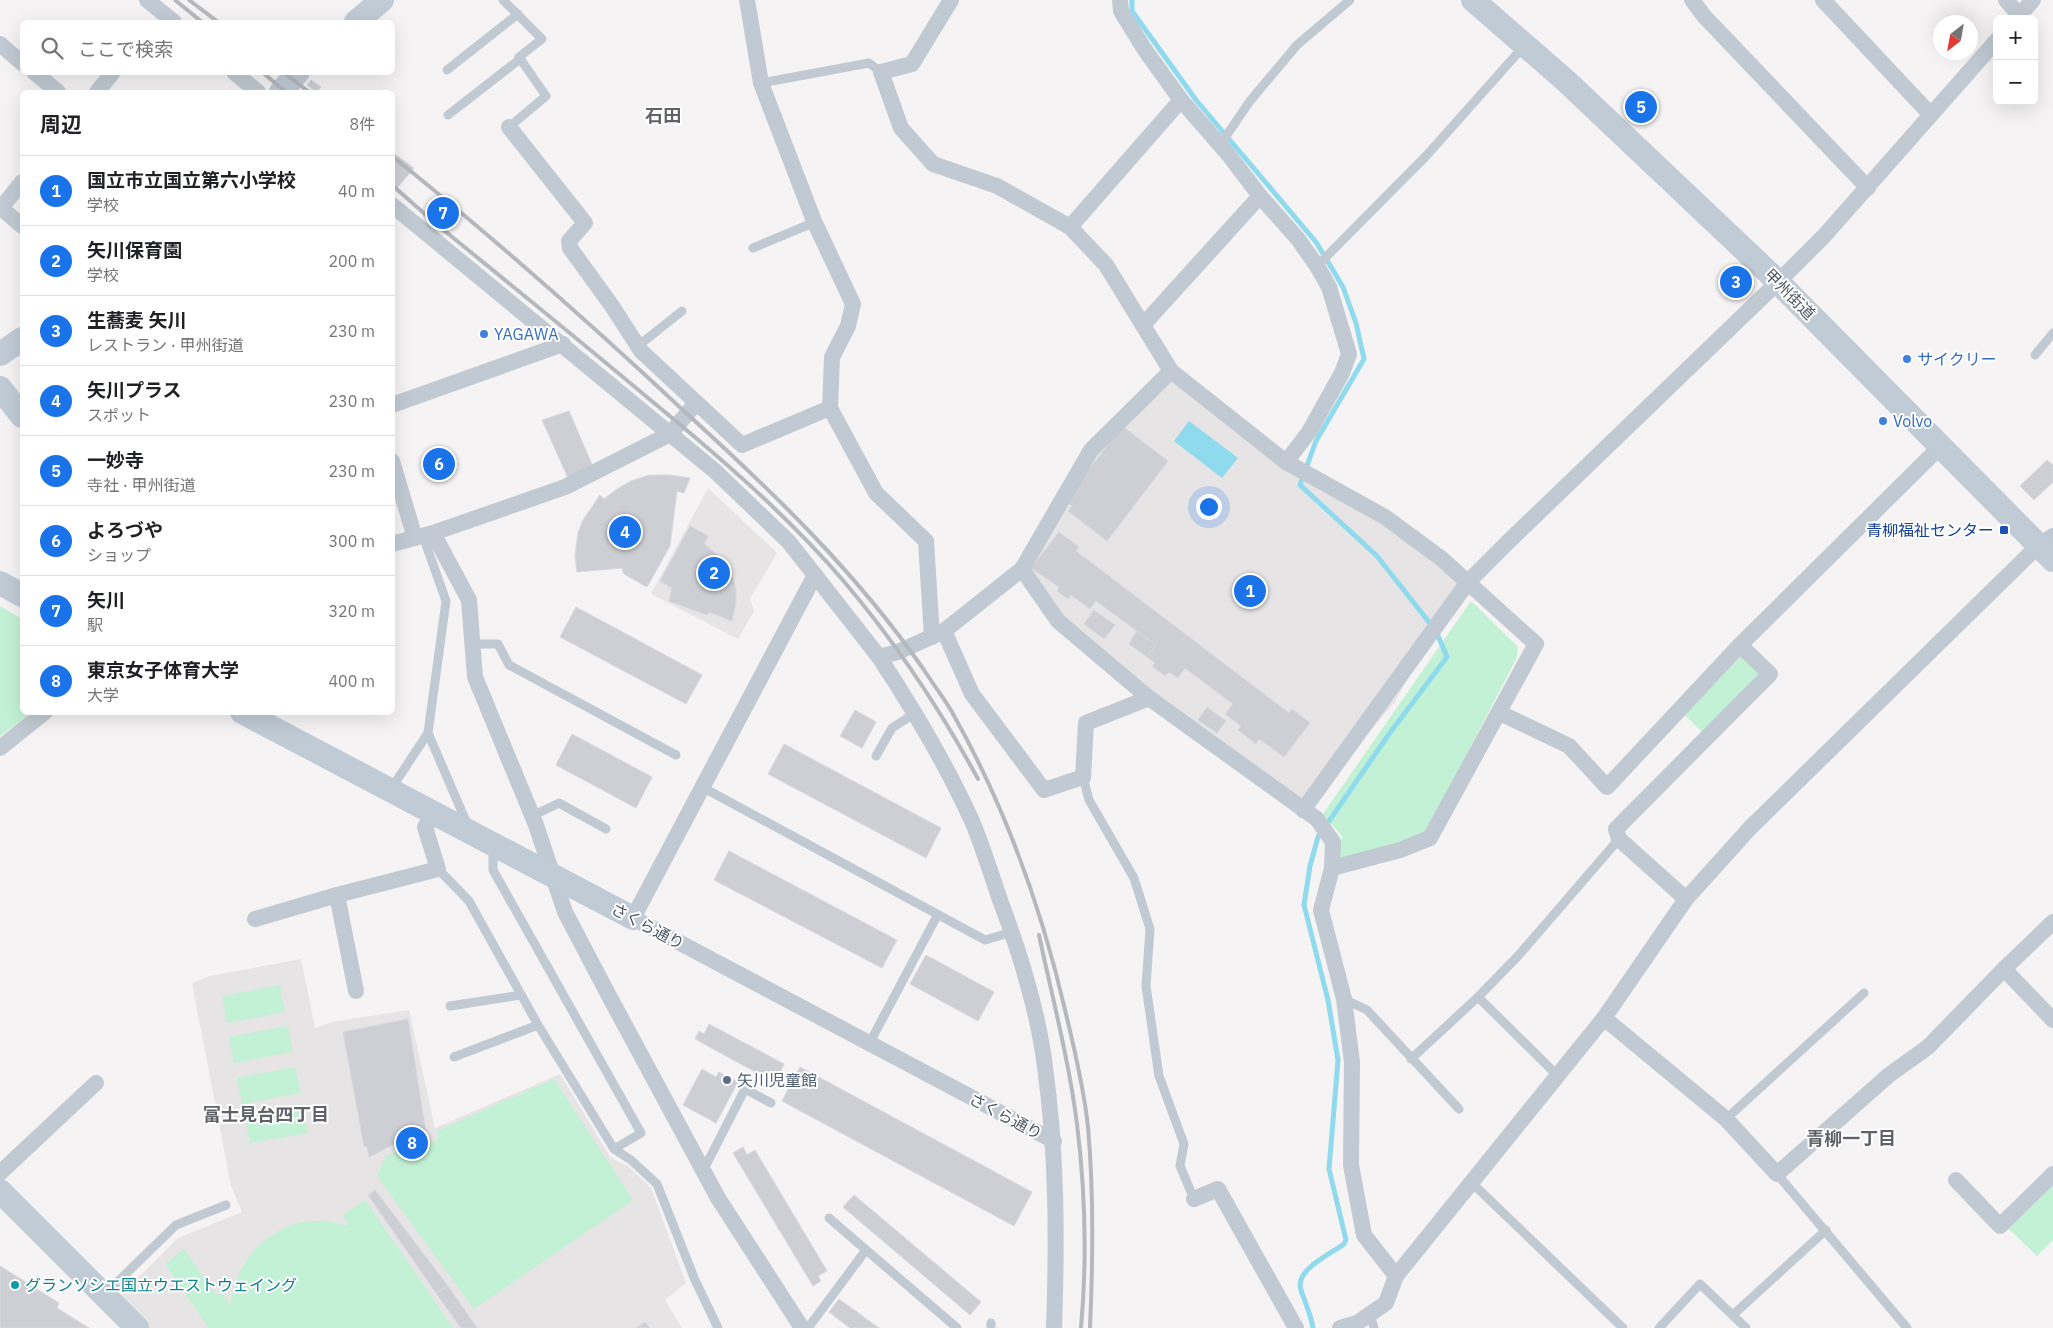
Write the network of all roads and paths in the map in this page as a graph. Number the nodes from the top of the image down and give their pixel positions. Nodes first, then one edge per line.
1 (147, 0) edge
2 (382, 0) edge
3 (503, 0) edge
4 (746, 0) edge
5 (951, 0) edge
6 (1120, 0) edge
7 (1350, 0) edge
8 (1473, 0) edge
9 (1692, 0) edge
10 (1823, 0) edge
11 (2006, 0) edge
12 (2033, 0) edge
13 (518, 14) junction
14 (2017, 15) edge
15 (2020, 15) edge
16 (163, 19) edge
17 (358, 20) edge
18 (0, 44) edge
19 (1525, 44) junction
20 (1993, 44) edge
21 (520, 59) junction
22 (20, 61) edge
23 (447, 70) dead end
24 (881, 72) junction
25 (38, 75) edge
26 (110, 75) edge
27 (238, 75) edge
28 (295, 75) edge
29 (761, 83) junction
30 (56, 90) edge
31 (98, 90) edge
32 (256, 90) edge
33 (283, 90) edge
34 (1181, 100) junction
35 (1930, 114) junction
36 (448, 115) dead end
37 (509, 127) joint
38 (1224, 139) junction
39 (20, 184) edge
40 (1868, 188) junction
41 (1260, 196) junction
42 (395, 206) edge
43 (1, 208) edge
44 (815, 222) junction
45 (20, 224) edge
46 (1070, 227) junction
47 (753, 248) dead end
48 (1319, 264) junction
49 (1778, 282) junction
50 (682, 310) dead end
51 (1143, 325) junction
52 (2053, 334) edge
53 (20, 339) edge
54 (563, 344) junction
55 (638, 346) junction
56 (0, 354) edge
57 (2035, 355) dead end
58 (1171, 371) junction
59 (0, 388) edge
60 (696, 403) junction
61 (395, 404) edge
62 (830, 408) junction
63 (20, 413) edge
64 (670, 434) junction
65 (1942, 446) junction
66 (395, 468) edge
67 (1298, 469) junction
68 (424, 536) junction
69 (395, 543) edge
70 (2048, 547) edge
71 (1022, 569) junction
72 (814, 574) junction
73 (1468, 582) junction
74 (0, 583) edge
75 (20, 594) edge
76 (938, 634) junction
77 (472, 644) junction
78 (1740, 646) junction
79 (879, 657) junction
80 (1149, 698) junction
81 (915, 713) junction
82 (1500, 713) junction
83 (41, 715) edge
84 (248, 715) edge
85 (428, 733) junction
86 (0, 748) edge
87 (676, 755) dead end
88 (876, 756) dead end
89 (1083, 777) junction
90 (702, 788) junction
91 (390, 791) junction
92 (1302, 810) junction
93 (434, 814) junction
94 (532, 816) junction
95 (606, 829) dead end
96 (471, 834) junction
97 (1619, 839) junction
98 (493, 845) junction
99 (1332, 868) junction
100 (438, 869) junction
101 (553, 876) junction
102 (337, 895) junction
103 (1686, 898) junction
104 (937, 916) junction
105 (633, 918) junction
106 (255, 919) dead end
107 (2053, 922) edge
108 (1012, 932) junction
109 (2004, 969) junction
110 (356, 991) dead end
111 (1864, 993) dead end
112 (521, 995) junction
113 (1478, 998) junction
114 (1344, 1000) junction
115 (450, 1006) dead end
116 (1604, 1018) junction
117 (2053, 1020) edge
118 (538, 1025) junction
119 (869, 1044) junction
120 (454, 1057) dead end
121 (1411, 1059) junction
122 (1558, 1076) junction
123 (96, 1084) dead end
124 (772, 1103) dead end
125 (1459, 1109) dead end
126 (1726, 1119) junction
127 (1054, 1140) junction
128 (614, 1149) junction
129 (703, 1170) junction
130 (0, 1173) edge
131 (1777, 1174) junction
132 (2053, 1174) edge
133 (1956, 1180) dead end
134 (1471, 1182) junction
135 (0, 1191) edge
136 (1194, 1199) joint
137 (226, 1204) dead end
138 (829, 1218) dead end
139 (1826, 1230) junction
140 (866, 1250) junction
141 (1396, 1276) junction
142 (104, 1295) junction
143 (1734, 1314) junction
144 (1372, 1321) edge
145 (807, 1326) edge
146 (137, 1328) edge
147 (718, 1328) edge
148 (820, 1328) edge
149 (957, 1328) edge
150 (1054, 1328) edge
151 (1296, 1328) edge
152 (1340, 1328) edge
153 (1623, 1328) edge
154 (1659, 1328) edge
155 (1746, 1328) edge
156 (1907, 1328) edge

1 - 16 street
2 - 17 street
3 - 13 lane
4 - 29 street
5 - 24 street
6 - 34 street
7 - 38 lane
8 - 19 street, 甲州街道
9 - 40 street
10 - 35 street
11 - 14 street
12 - 15 street
13 - 21 lane
13 - 23 lane
18 - 22 street
19 - 48 lane
19 - 49 street, 甲州街道
20 - 35 street
21 - 36 lane
21 - 37 lane
24 - 29 lane
24 - 46 street
25 - 30 street
26 - 31 street
27 - 32 street
28 - 33 street
29 - 44 street
34 - 38 street
34 - 46 street
35 - 40 street
37 - 55 street
38 - 41 street
39 - 43 street
40 - 49 street
41 - 48 street
41 - 51 street
42 - 54 street
43 - 45 street
44 - 47 lane
44 - 62 street
46 - 51 street
48 - 67 street
49 - 65 street, 甲州街道
49 - 73 street
50 - 55 lane
51 - 58 street
52 - 57 lane
53 - 56 street
54 - 61 street
54 - 64 street
55 - 60 street
58 - 67 street
58 - 71 street
59 - 63 street
60 - 62 street
60 - 64 street
62 - 76 street
64 - 68 street
64 - 72 street
65 - 70 street, 甲州街道
65 - 78 street
66 - 68 street
67 - 73 street
68 - 69 street
68 - 77 street
68 - 85 lane
70 - 103 street
71 - 76 street
71 - 80 street
72 - 79 street
72 - 90 street
73 - 82 street
73 - 92 street
74 - 75 street
76 - 79 street
76 - 89 street
77 - 87 lane
77 - 94 street
78 - 82 street
78 - 97 street
79 - 81 street
80 - 89 street
80 - 92 street
81 - 88 lane
81 - 108 street
82 - 99 street
83 - 86 street
84 - 91 street, さくら通り
85 - 91 lane
85 - 96 lane
89 - 136 lane
90 - 104 lane
90 - 105 street
91 - 93 street, さくら通り
92 - 99 street
93 - 96 street, さくら通り
93 - 100 street
94 - 95 lane
94 - 101 street
96 - 98 street, さくら通り
97 - 103 street
97 - 113 lane
98 - 101 street, さくら通り
98 - 128 lane
99 - 114 street
100 - 102 street
100 - 112 lane
101 - 105 street, さくら通り
101 - 129 street
102 - 106 street
102 - 110 street
103 - 116 street
104 - 108 lane
104 - 119 lane
105 - 119 street, さくら通り
107 - 109 street
108 - 127 street
109 - 117 street
109 - 131 street
111 - 126 lane
112 - 115 lane
112 - 118 lane
113 - 121 lane
113 - 122 lane
114 - 121 lane
114 - 141 street
116 - 122 street
116 - 126 street
118 - 120 lane
118 - 128 lane
119 - 127 street, さくら通り
121 - 125 lane
122 - 134 street
123 - 130 street
124 - 129 lane
126 - 131 street
127 - 150 street
128 - 147 lane
129 - 145 street
131 - 139 lane
132 - 133 street
134 - 141 street
134 - 153 lane
135 - 142 street
136 - 151 street
137 - 142 lane
138 - 140 lane
139 - 143 lane
139 - 156 lane
140 - 145 lane
140 - 149 lane
141 - 144 street
142 - 146 street
143 - 154 lane
143 - 155 lane
144 - 152 street
145 - 148 lane

